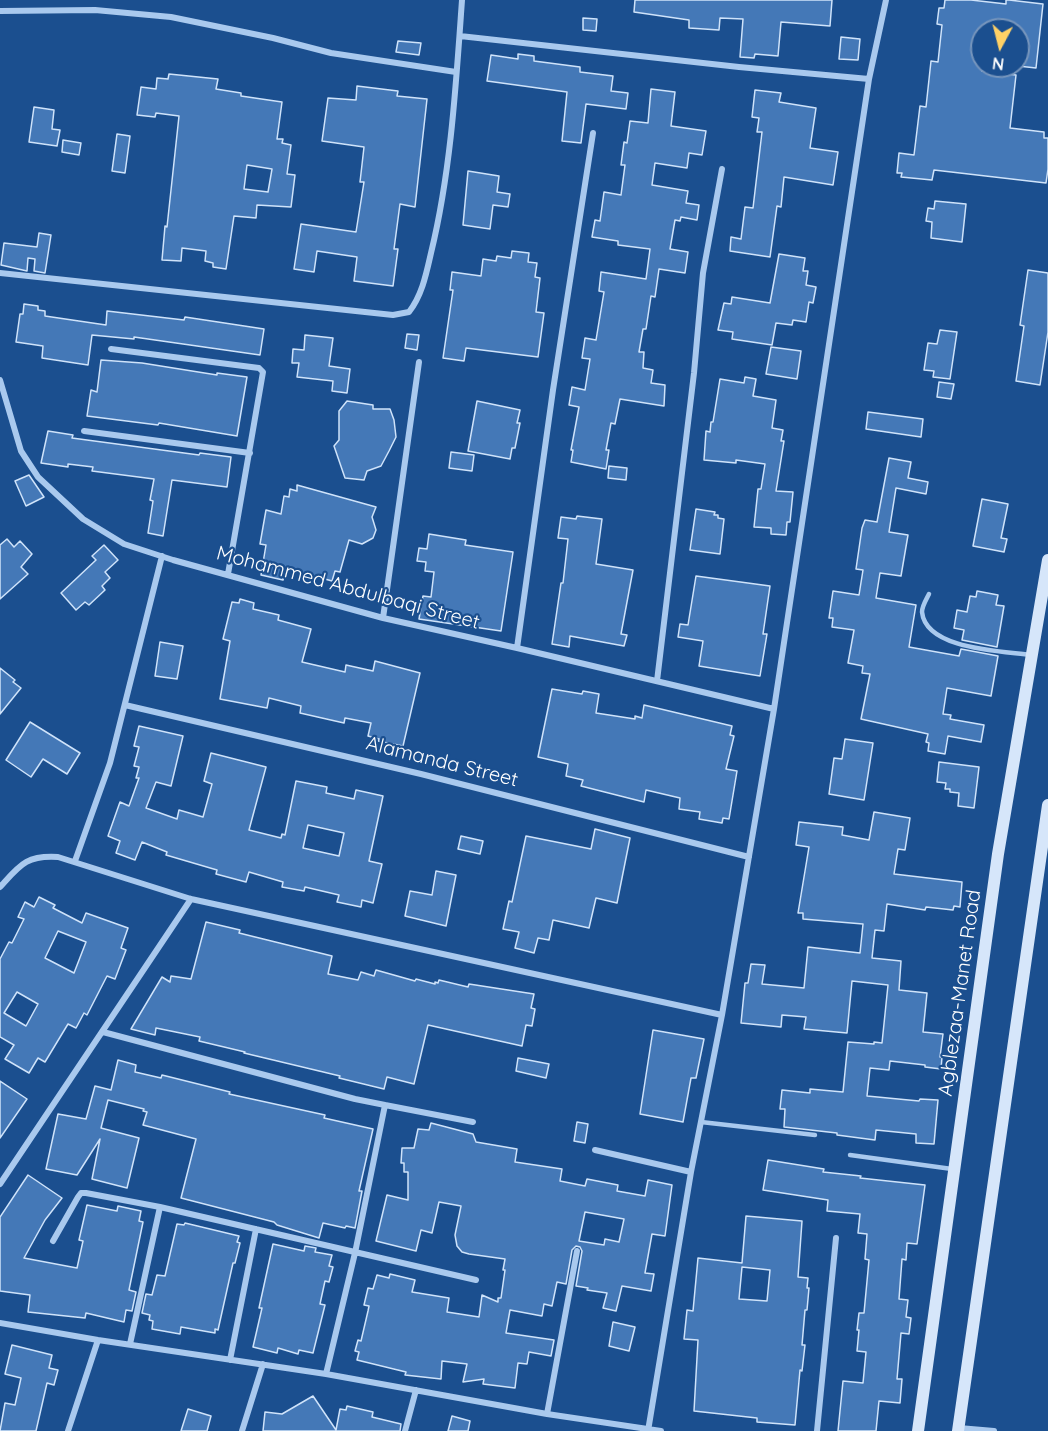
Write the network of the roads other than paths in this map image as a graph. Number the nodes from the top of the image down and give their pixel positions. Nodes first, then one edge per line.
1 (462, 0) edge
2 (886, 0) edge
3 (0, 11) edge
4 (460, 36) junction
5 (456, 72) junction
6 (869, 79) junction
7 (593, 133) dead end
8 (723, 170) dead end
9 (0, 273) edge
10 (111, 349) dead end
11 (419, 362) dead end
12 (0, 380) edge
13 (84, 431) dead end
14 (250, 453) junction
15 (162, 556) junction
16 (1048, 560) edge
17 (228, 574) junction
18 (928, 594) dead end
19 (383, 618) junction
20 (517, 648) junction
21 (1031, 655) junction
22 (657, 681) junction
23 (125, 705) junction
24 (774, 710) junction
25 (1048, 805) edge
26 (1046, 827) edge
27 (749, 857) junction
28 (75, 861) junction
29 (0, 887) edge
30 (191, 899) junction
31 (722, 1015) junction
32 (103, 1032) junction
33 (385, 1105) junction
34 (473, 1122) dead end
35 (701, 1122) junction
36 (814, 1135) dead end
37 (595, 1150) dead end
38 (849, 1155) dead end
39 (955, 1170) junction
40 (691, 1172) junction
41 (0, 1184) edge
42 (160, 1207) junction
43 (256, 1229) junction
44 (836, 1238) dead end
45 (53, 1241) dead end
46 (577, 1251) dead end
47 (355, 1253) junction
48 (476, 1280) dead end
49 (0, 1323) edge
50 (99, 1340) junction
51 (130, 1344) junction
52 (230, 1360) junction
53 (263, 1364) junction
54 (326, 1374) junction
55 (416, 1390) junction
56 (547, 1414) junction
57 (958, 1429) edge
58 (648, 1430) edge
59 (68, 1431) edge
60 (242, 1431) edge
61 (405, 1431) edge
62 (661, 1431) edge
63 (817, 1431) edge
64 (918, 1431) edge
65 (994, 1431) edge

1 - 4 street
2 - 6 street
3 - 5 street
4 - 5 street
4 - 6 street
5 - 9 street
6 - 24 street
7 - 20 street
8 - 22 street
10 - 14 street
11 - 19 street
12 - 15 street, Mohammed Abdulbaqi Street
13 - 14 street
14 - 17 street
15 - 17 street, Mohammed Abdulbaqi Street
15 - 23 street
16 - 21 main road, Agblezaa-Manet Road
17 - 19 street, Mohammed Abdulbaqi Street
18 - 21 lane
19 - 20 street, Mohammed Abdulbaqi Street
20 - 22 street, Mohammed Abdulbaqi Street
21 - 39 main road, Agblezaa-Manet Road
22 - 24 street, Mohammed Abdulbaqi Street
23 - 27 street, Alamanda Street
23 - 28 street
24 - 27 street
25 - 26 main road
26 - 57 main road
27 - 31 street
28 - 29 street
28 - 30 street
30 - 31 street
30 - 32 street
31 - 35 street
32 - 33 street
32 - 41 street
33 - 34 street
33 - 47 street
35 - 36 lane
35 - 40 street
37 - 40 street
38 - 39 lane
39 - 64 main road, Agblezaa-Manet Road
40 - 58 street
42 - 43 street
42 - 45 street
42 - 51 street
43 - 47 street
43 - 52 street
44 - 63 street
46 - 56 street
47 - 48 street
47 - 54 street
49 - 50 street
50 - 51 street
50 - 59 street
51 - 52 street
52 - 53 street
53 - 54 street
53 - 60 street
54 - 55 street
55 - 56 street
55 - 61 street
56 - 58 street
57 - 65 street
58 - 62 street

